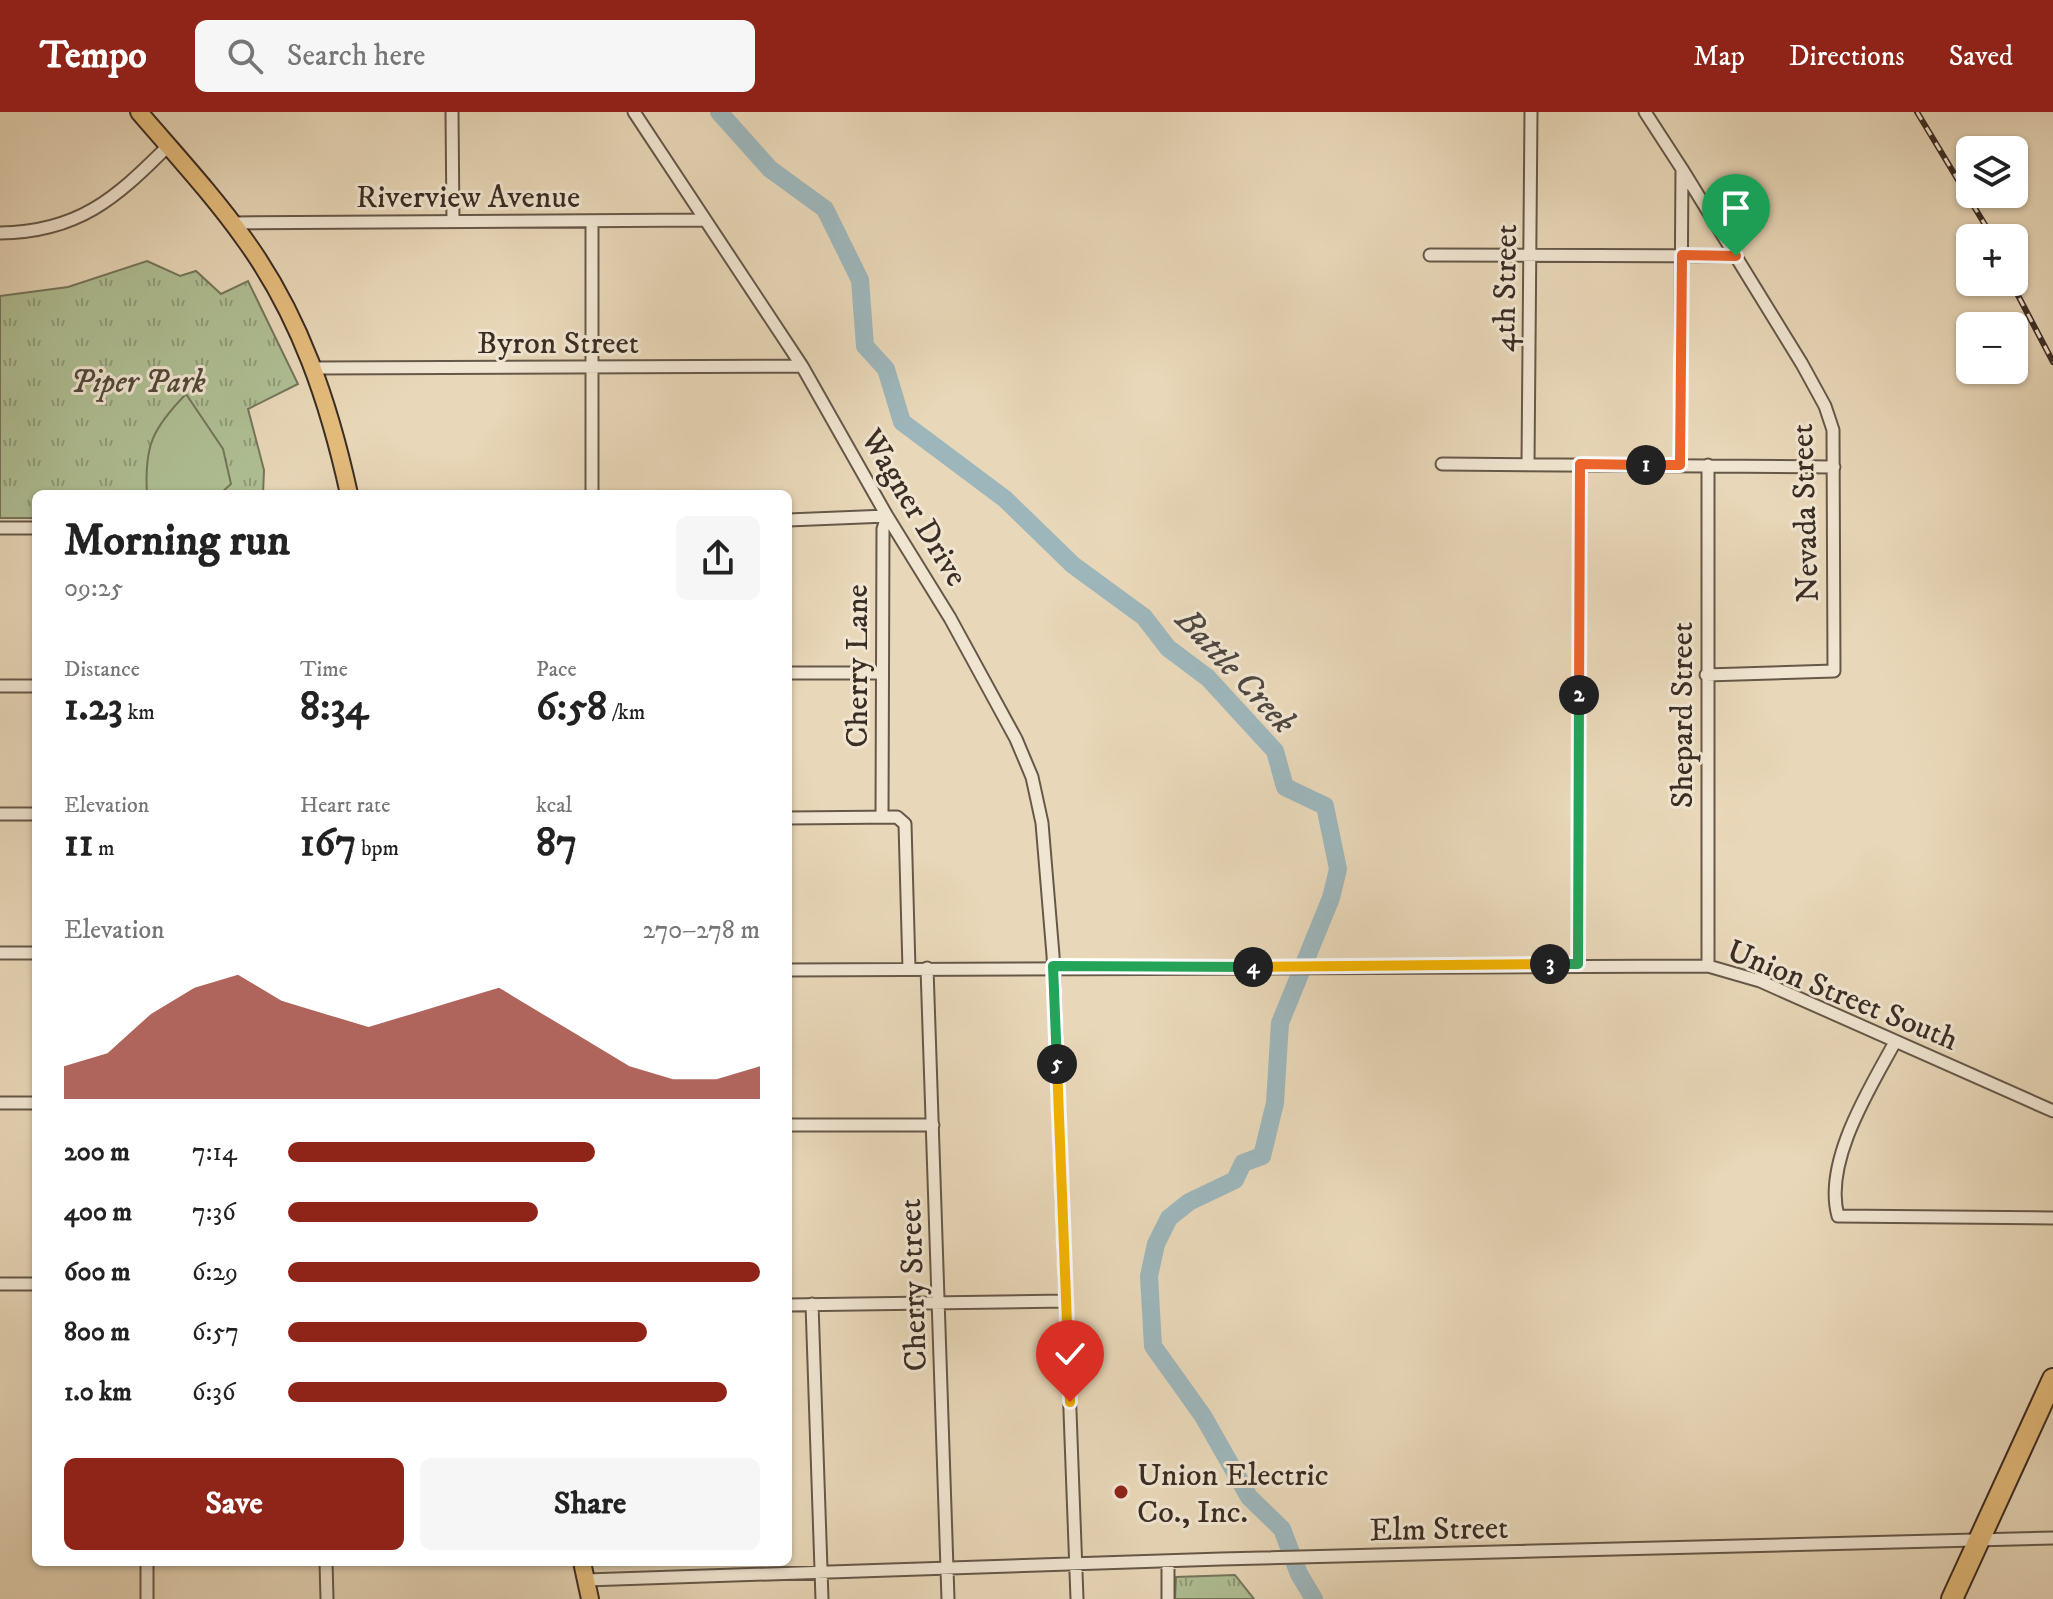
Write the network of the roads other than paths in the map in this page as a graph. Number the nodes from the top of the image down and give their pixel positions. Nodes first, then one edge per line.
1 (139, 112) edge
2 (452, 112) edge
3 (634, 112) edge
4 (1531, 112) edge
5 (1645, 112) edge
6 (168, 146) junction
7 (1682, 169) junction
8 (704, 220) junction
9 (453, 221) junction
10 (592, 221) junction
11 (232, 223) junction
12 (0, 233) edge
13 (1430, 255) dead end
14 (1531, 255) junction
15 (1682, 255) junction
16 (1736, 256) junction
17 (802, 366) junction
18 (314, 368) junction
19 (591, 368) junction
20 (1442, 464) dead end
21 (1528, 464) junction
22 (1580, 464) junction
23 (1680, 465) junction
24 (1708, 465) junction
25 (1834, 467) junction
26 (348, 490) edge
27 (592, 490) edge
28 (887, 516) junction
29 (792, 520) edge
30 (0, 528) edge
31 (32, 528) edge
32 (792, 673) edge
33 (881, 673) junction
34 (1706, 675) junction
35 (0, 686) edge
36 (32, 686) edge
37 (0, 814) edge
38 (32, 814) edge
39 (882, 817) junction
40 (792, 818) edge
41 (0, 953) edge
42 (32, 953) edge
43 (1578, 964) junction
44 (1053, 966) junction
45 (1708, 966) junction
46 (927, 968) junction
47 (909, 969) junction
48 (792, 970) edge
49 (1895, 1042) junction
50 (0, 1103) edge
51 (32, 1103) edge
52 (2053, 1111) edge
53 (792, 1125) edge
54 (933, 1125) junction
55 (2053, 1218) edge
56 (0, 1284) edge
57 (32, 1284) edge
58 (1066, 1301) junction
59 (939, 1303) junction
60 (812, 1304) junction
61 (792, 1305) edge
62 (2053, 1379) edge
63 (2053, 1538) edge
64 (1978, 1540) junction
65 (1168, 1562) junction
66 (1076, 1565) junction
67 (147, 1566) edge
68 (326, 1566) edge
69 (583, 1566) edge
70 (947, 1570) junction
71 (821, 1574) junction
72 (586, 1580) junction
73 (147, 1599) edge
74 (327, 1599) edge
75 (590, 1599) edge
76 (822, 1599) edge
77 (948, 1599) edge
78 (1077, 1599) edge
79 (1168, 1599) edge
80 (1952, 1599) edge

1 - 6 main road
2 - 9 street
3 - 8 street, Wagner Drive
4 - 14 street, 4th Street
5 - 7 street, Nevada Street
6 - 11 main road
6 - 12 street
7 - 15 street
7 - 16 street, Nevada Street
8 - 10 street, Riverview Avenue
8 - 17 street, Wagner Drive
9 - 10 street, Riverview Avenue
9 - 11 street, Riverview Avenue
10 - 19 street
11 - 18 main road
13 - 14 street
14 - 15 street
14 - 21 street, 4th Street
15 - 16 street
15 - 23 street
16 - 25 street, Nevada Street
17 - 19 street, Byron Street
17 - 28 street, Wagner Drive
18 - 19 street, Byron Street
18 - 26 main road
19 - 27 street
20 - 21 street
21 - 22 street
22 - 23 street
22 - 43 street
23 - 24 street
24 - 25 street
24 - 34 street, Shepard Street
25 - 34 street, Nevada Street
28 - 29 street
28 - 33 street, Cherry Lane
28 - 44 street, Wagner Drive
30 - 31 street
32 - 33 street
33 - 39 street, Cherry Lane
34 - 45 street, Shepard Street
35 - 36 street
37 - 38 street
39 - 40 street
39 - 47 street
41 - 42 street
43 - 44 street, Union Street South
43 - 45 street, Union Street South
44 - 46 street, Union Street South
44 - 58 street, Wagner Drive
45 - 49 street, Union Street South
46 - 47 street, Union Street South
46 - 54 street, Cherry Street
47 - 48 street, Union Street South
49 - 52 street, Union Street South
49 - 55 street
50 - 51 street
53 - 54 street
54 - 59 street, Cherry Street
56 - 57 street
58 - 59 street
58 - 66 street, Wagner Drive
59 - 60 street
59 - 70 street, Cherry Street
60 - 61 street
60 - 71 street
62 - 64 highway
63 - 64 street, Elm Street
64 - 65 street, Elm Street
64 - 80 highway
65 - 66 street, Elm Street
65 - 79 street
66 - 70 street, Elm Street
66 - 78 street, Wagner Drive
67 - 73 street
68 - 74 street
69 - 72 main road
70 - 71 street, Elm Street
70 - 77 street, Cherry Street
71 - 72 street, Elm Street
71 - 76 street
72 - 75 main road

